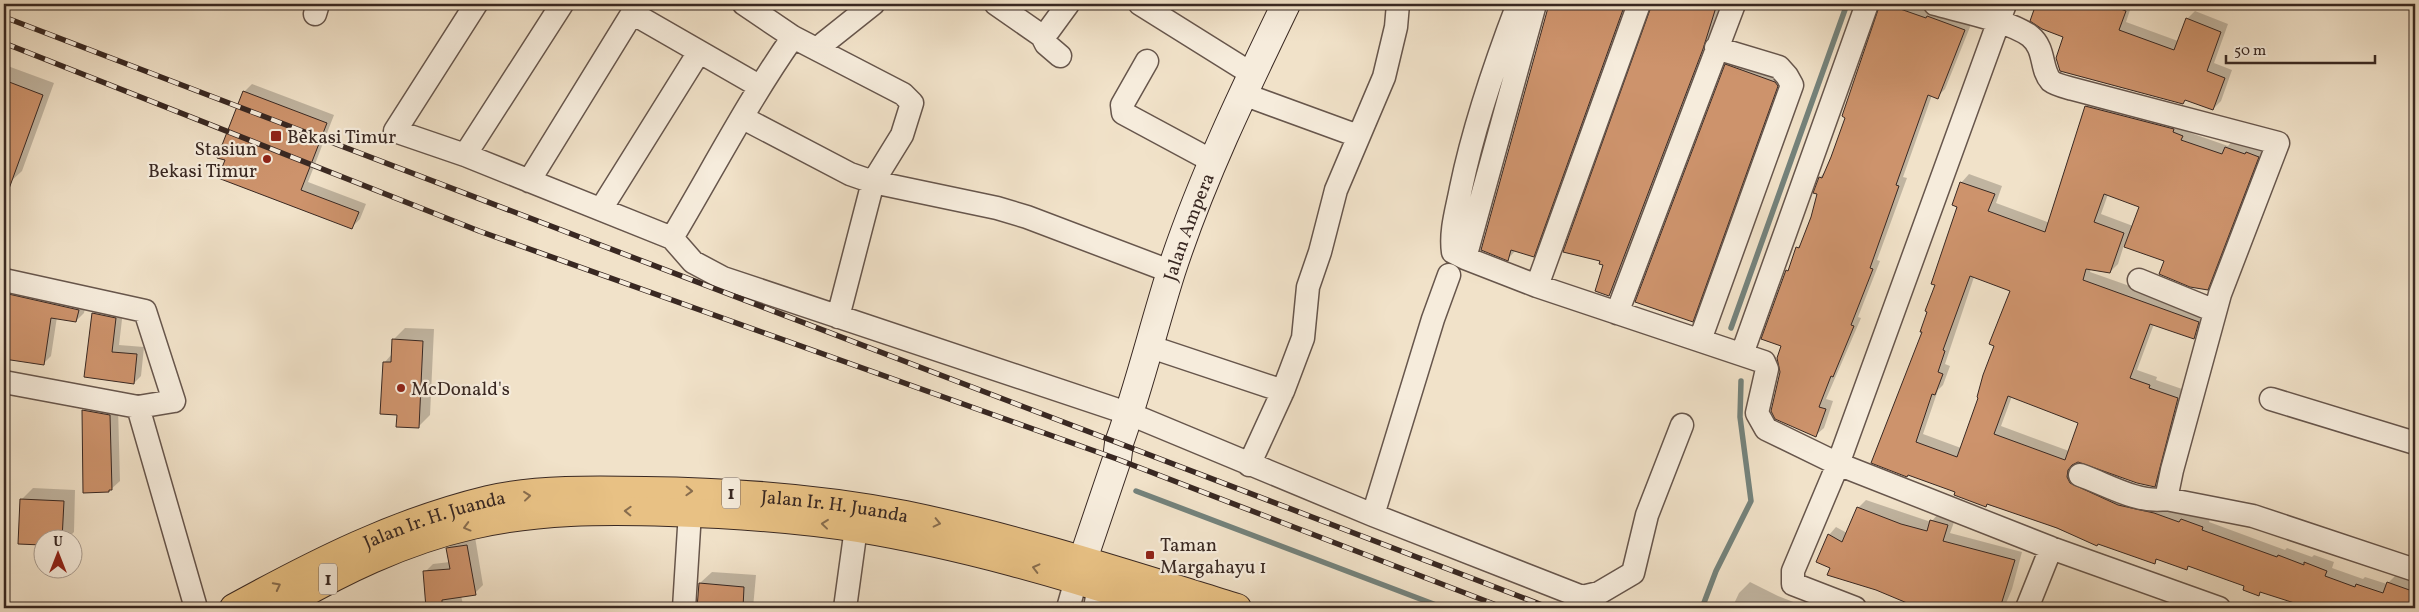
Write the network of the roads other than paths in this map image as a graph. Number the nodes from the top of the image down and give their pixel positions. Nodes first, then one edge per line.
1 (476, 4) edge
2 (562, 4) edge
3 (744, 4) edge
4 (873, 4) edge
5 (996, 4) edge
6 (1068, 4) edge
7 (1140, 4) edge
8 (1286, 4) edge
9 (1398, 4) edge
10 (1518, 4) edge
11 (1535, 4) edge
12 (1638, 4) edge
13 (1734, 4) edge
14 (1867, 4) edge
15 (1935, 4) edge
16 (635, 8) edge
17 (2002, 13) edge
18 (1042, 36) junction
19 (793, 37) junction
20 (1716, 48) junction
21 (820, 50) junction
22 (699, 52) junction
23 (1060, 56) dead end
24 (1147, 62) dead end
25 (1247, 84) junction
26 (759, 86) junction
27 (743, 118) junction
28 (1358, 136) junction
29 (465, 155) junction
30 (1214, 162) junction
31 (529, 181) junction
32 (873, 182) junction
33 (601, 208) junction
34 (672, 238) junction
35 (1465, 258) junction
36 (4, 270) edge
37 (1172, 272) junction
38 (1449, 275) dead end
39 (4, 280) edge
40 (2138, 280) dead end
41 (1537, 286) junction
42 (57, 292) junction
43 (2215, 311) junction
44 (1617, 313) junction
45 (838, 316) junction
46 (1700, 340) junction
47 (1151, 347) junction
48 (1742, 354) junction
49 (4, 382) edge
50 (1283, 391) junction
51 (2271, 399) dead end
52 (138, 407) junction
53 (1130, 414) junction
54 (1682, 426) dead end
55 (2415, 443) edge
56 (1249, 464) junction
57 (1838, 464) junction
58 (2080, 475) dead end
59 (2166, 499) junction
60 (690, 512) junction
61 (1373, 515) junction
62 (856, 528) junction
63 (377, 546) junction
64 (2051, 548) junction
65 (2415, 570) edge
66 (1088, 584) edge
67 (2162, 599) edge
68 (196, 608) edge
69 (234, 608) edge
70 (278, 608) edge
71 (684, 608) edge
72 (845, 608) edge
73 (1068, 608) edge
74 (1166, 608) edge
75 (1237, 608) edge
76 (1855, 608) edge
77 (2027, 608) edge
78 (2219, 608) edge

1 - 29 street
2 - 29 street
3 - 19 street
4 - 21 street
5 - 18 street
6 - 18 street
7 - 25 street
8 - 25 street, Jalan Ampera
9 - 28 street
10 - 35 street
11 - 35 street
12 - 41 street
13 - 20 street
14 - 48 street
15 - 17 street
16 - 22 street
16 - 31 street
17 - 43 street
17 - 57 street
18 - 23 street
19 - 21 street
19 - 26 street
20 - 44 street
20 - 46 street
21 - 32 street
22 - 26 street
22 - 33 street
24 - 30 street
25 - 28 street
25 - 30 street, Jalan Ampera
26 - 27 street
27 - 32 street
27 - 34 street
28 - 50 street
29 - 31 street
30 - 37 street, Jalan Ampera
31 - 33 street
32 - 37 street
32 - 45 street
33 - 34 street
34 - 45 street
35 - 41 street
36 - 42 street
37 - 47 street, Jalan Ampera
38 - 61 street
39 - 42 street
40 - 43 street
41 - 44 street
42 - 52 street
43 - 59 street
44 - 46 street
45 - 53 street
46 - 48 street
47 - 50 street
47 - 53 street, Jalan Ampera
48 - 57 street
49 - 52 street
50 - 56 street
51 - 55 street
52 - 68 street
53 - 56 street
53 - 66 street, Jalan Ampera
54 - 61 street
56 - 61 street
57 - 64 street
57 - 76 street
58 - 59 street
59 - 65 street
62 -> 60 highway, Jalan Ir. H. Juanda / 1
60 -> 63 highway, Jalan Ir. H. Juanda / 1
60 - 71 street
66 -> 62 highway, Jalan Ir. H. Juanda / 1
62 - 72 street
63 -> 66 highway, Jalan Ir. H. Juanda / 1
69 -> 63 highway, Jalan Ir. H. Juanda / 1
63 - 70 highway, Jalan Ir. H. Juanda / 1
64 - 67 street
64 - 77 street
66 - 73 street
66 - 74 highway, Jalan Ir. H. Juanda / 1
66 - 75 highway, Jalan Ir. H. Juanda / 1
67 - 78 street

